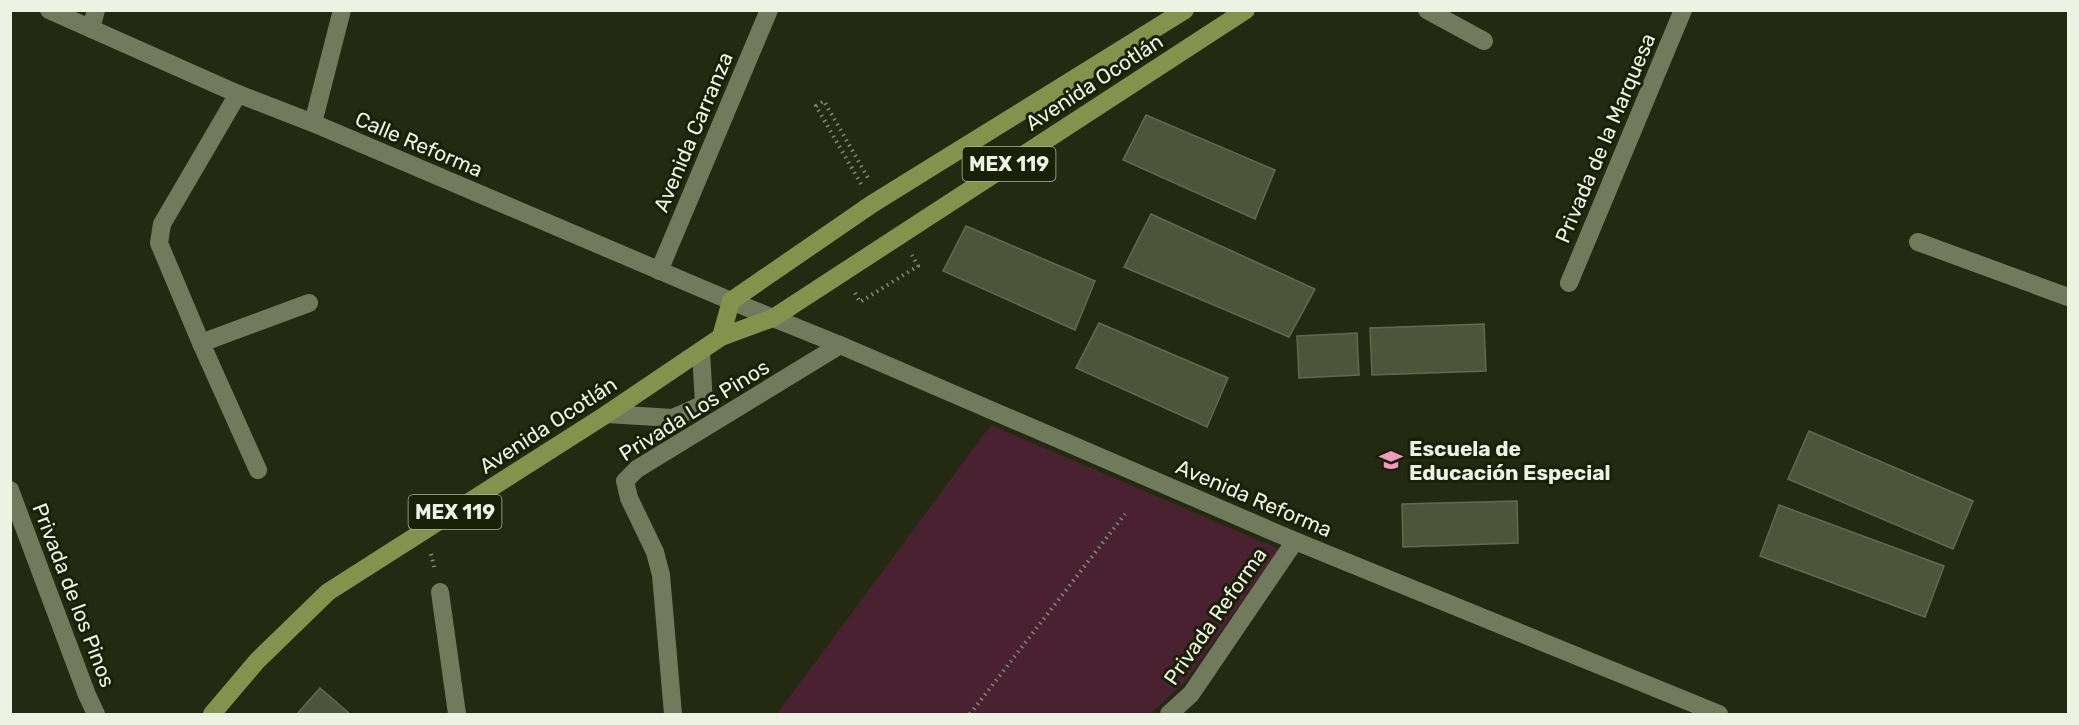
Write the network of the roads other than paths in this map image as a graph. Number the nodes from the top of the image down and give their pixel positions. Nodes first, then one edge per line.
1 (49, 10) edge
2 (96, 10) edge
3 (342, 10) edge
4 (769, 10) edge
5 (1185, 10) edge
6 (1427, 10) edge
7 (1683, 10) edge
8 (1244, 11) edge
9 (91, 29) junction
10 (1484, 41) dead end
11 (238, 94) junction
12 (313, 123) junction
13 (1918, 242) dead end
14 (659, 271) junction
15 (1569, 283) dead end
16 (2068, 297) edge
17 (731, 301) junction
18 (309, 303) dead end
19 (772, 318) junction
20 (721, 337) junction
21 (201, 343) junction
22 (840, 345) junction
23 (701, 352) junction
24 (607, 414) junction
25 (258, 470) dead end
26 (10, 490) edge
27 (1295, 541) junction
28 (440, 592) road end
29 (96, 714) edge
30 (212, 714) edge
31 (457, 714) edge
32 (674, 714) edge
33 (1168, 714) edge
34 (1719, 714) edge

1 - 9 street, Calle Reforma
2 - 9 street
3 - 12 street
4 - 14 street, Avenida Carranza
5 - 17 main road, Avenida Ocotlán / MEX 119
6 - 10 street
7 - 15 street, Privada de la Marquesa
8 - 19 main road, Avenida Ocotlán / MEX 119
9 - 11 street, Calle Reforma
11 - 12 street, Calle Reforma
11 - 21 street
12 - 14 street, Calle Reforma
13 - 16 street
14 - 17 street, Calle Reforma
17 - 19 street, Calle Reforma
17 - 20 main road
18 - 21 street
19 - 20 main road, Avenida Ocotlán / MEX 119
19 - 22 street, Avenida Reforma
20 - 23 main road, Avenida Ocotlán / MEX 119
21 - 25 street
22 - 27 street, Avenida Reforma
22 - 32 street, Privada Los Pinos
23 - 24 main road, Avenida Ocotlán / MEX 119
23 - 24 street
24 - 30 main road, Avenida Ocotlán / MEX 119
26 - 29 street, Privada de los Pinos
27 - 33 street, Privada Reforma
27 - 34 street, Avenida Reforma
28 - 31 street

